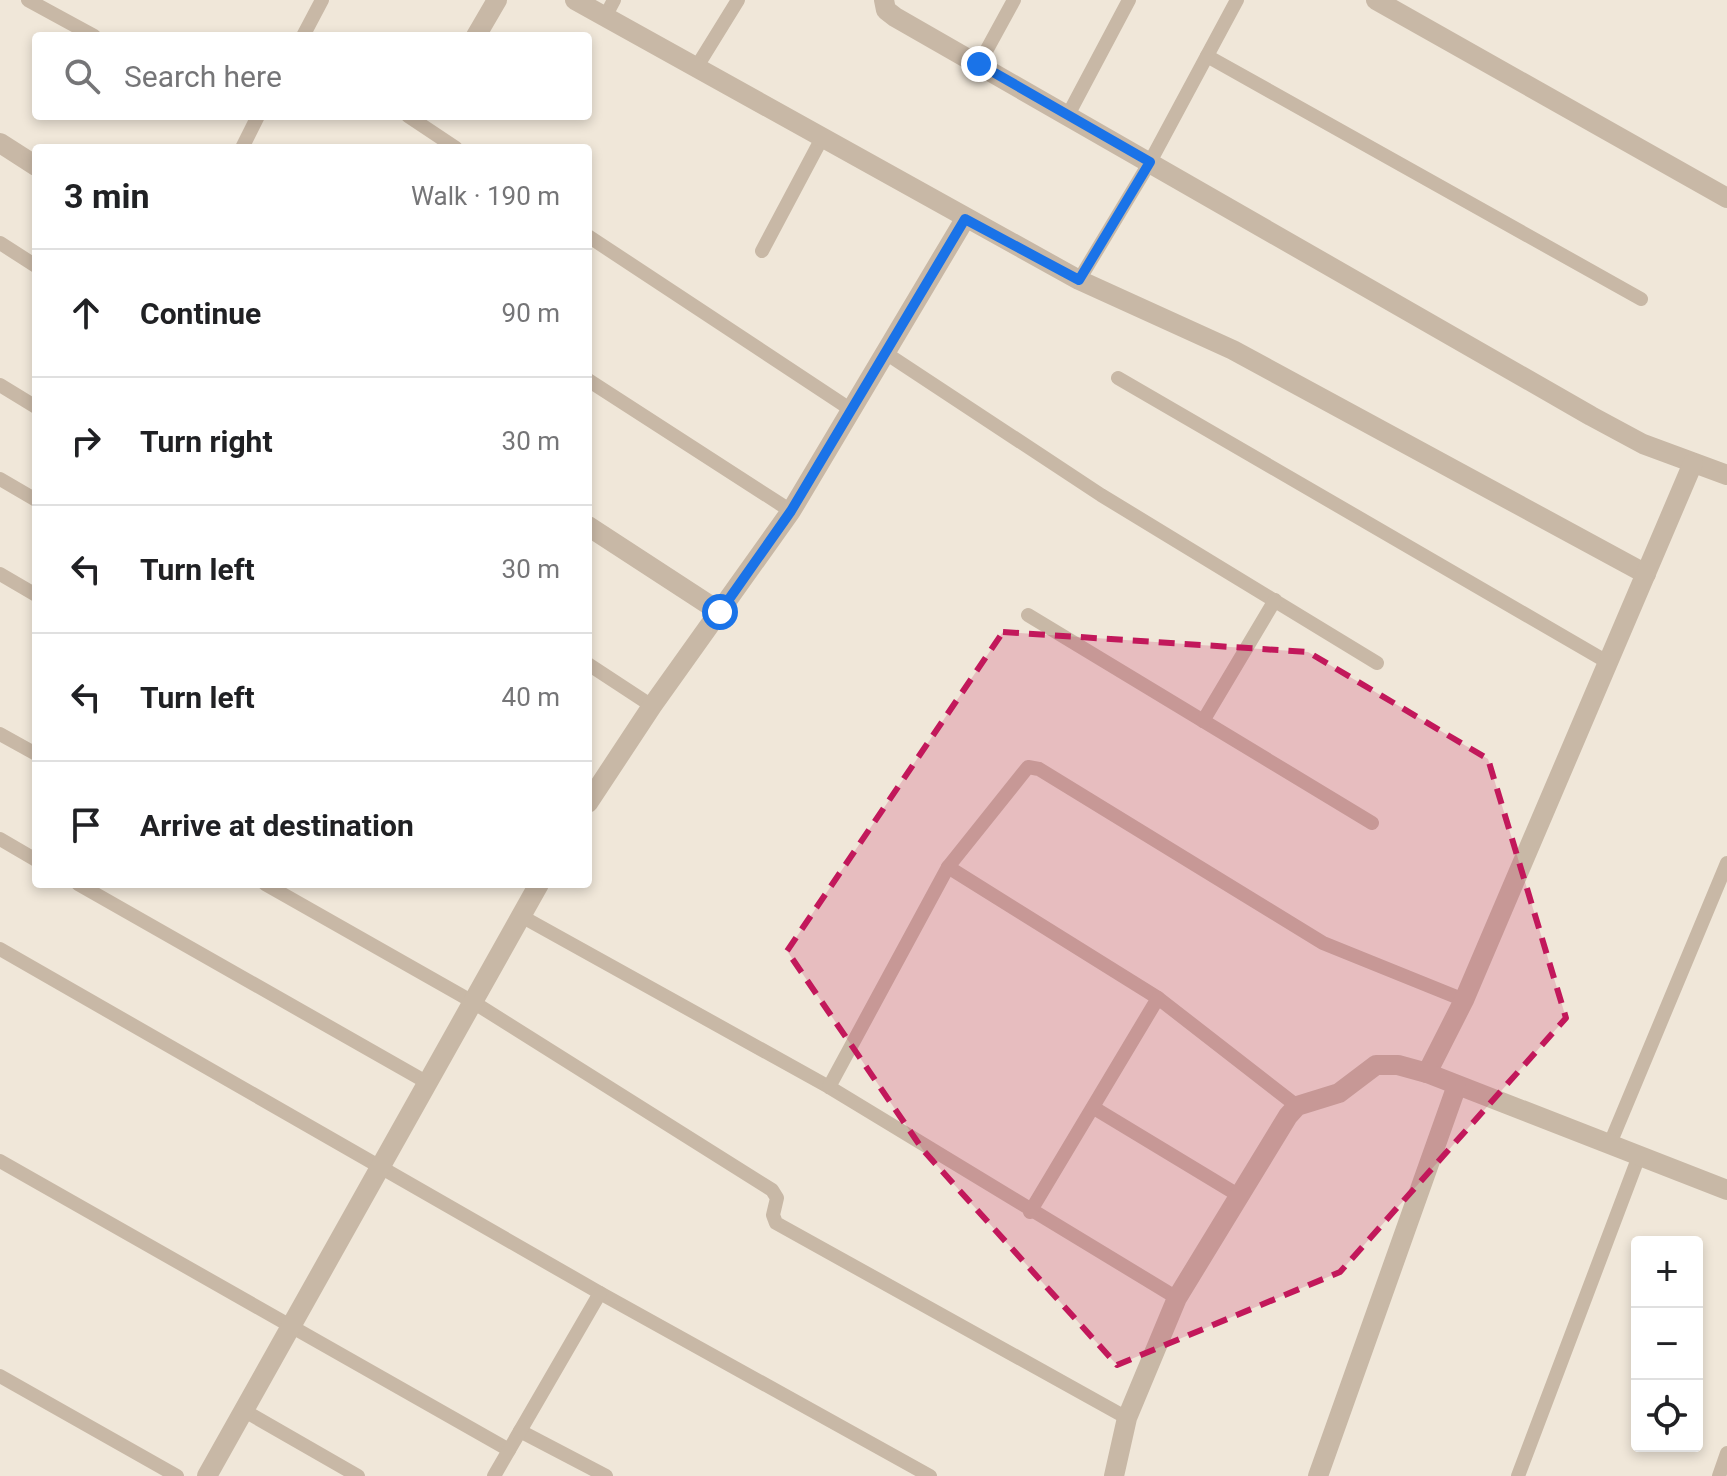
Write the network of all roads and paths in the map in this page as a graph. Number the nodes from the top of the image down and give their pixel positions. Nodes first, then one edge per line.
1 (28, 0) edge
2 (322, 0) edge
3 (497, 0) edge
4 (575, 0) edge
5 (738, 0) edge
6 (884, 0) edge
7 (1014, 0) edge
8 (1129, 0) edge
9 (1237, 0) edge
10 (1376, 0) edge
11 (610, 8) edge
12 (87, 32) edge
13 (305, 32) edge
14 (478, 32) edge
15 (1207, 56) junction
16 (979, 64) junction
17 (696, 68) junction
18 (1068, 115) junction
19 (256, 120) edge
20 (414, 120) edge
21 (822, 138) junction
22 (0, 143) edge
23 (244, 144) edge
24 (450, 144) edge
25 (1150, 162) junction
26 (32, 163) edge
27 (1727, 198) edge
28 (965, 219) junction
29 (592, 239) edge
30 (0, 243) edge
31 (762, 251) dead end
32 (32, 263) edge
33 (1079, 280) junction
34 (1641, 299) dead end
35 (884, 352) junction
36 (1118, 378) dead end
37 (592, 383) edge
38 (0, 385) edge
39 (32, 405) edge
40 (850, 409) junction
41 (1693, 463) junction
42 (1727, 475) edge
43 (0, 479) edge
44 (32, 498) edge
45 (791, 511) junction
46 (592, 529) edge
47 (0, 574) edge
48 (1646, 574) junction
49 (32, 593) edge
50 (1275, 600) junction
51 (720, 612) junction
52 (1028, 615) dead end
53 (1377, 663) dead end
54 (1609, 663) junction
55 (592, 667) edge
56 (652, 706) junction
57 (1203, 721) junction
58 (0, 734) edge
59 (32, 752) edge
60 (592, 797) edge
61 (1372, 823) dead end
62 (0, 839) edge
63 (32, 858) edge
64 (1727, 863) edge
65 (948, 867) junction
66 (85, 888) edge
67 (272, 888) edge
68 (537, 888) edge
69 (521, 916) junction
70 (0, 949) edge
71 (1158, 998) junction
72 (1464, 1000) junction
73 (473, 1002) junction
74 (1427, 1073) junction
75 (428, 1083) junction
76 (829, 1087) junction
77 (1456, 1088) junction
78 (1297, 1106) junction
79 (1094, 1108) junction
80 (1609, 1146) junction
81 (1639, 1156) junction
82 (0, 1161) edge
83 (381, 1166) junction
84 (1727, 1190) edge
85 (1238, 1195) junction
86 (1030, 1212) junction
87 (600, 1293) junction
88 (1177, 1298) junction
89 (290, 1328) junction
90 (0, 1376) edge
91 (243, 1410) junction
92 (1127, 1418) junction
93 (520, 1431) junction
94 (509, 1450) junction
95 (1727, 1453) edge
96 (177, 1476) edge
97 (207, 1476) edge
98 (358, 1476) edge
99 (494, 1476) edge
100 (606, 1476) edge
101 (930, 1476) edge
102 (1114, 1476) edge
103 (1318, 1476) edge
104 (1518, 1476) edge
105 (1719, 1476) edge

1 - 12 lane
2 - 13 lane
3 - 14 street
4 - 11 street
5 - 17 lane
6 - 16 street
7 - 16 lane
8 - 18 lane
9 - 15 lane
10 - 27 street
11 - 17 street
15 - 25 lane
15 - 34 lane
16 - 18 street
17 - 21 street
18 - 25 street
19 - 23 lane
20 - 24 lane
21 - 28 street
21 - 31 lane
22 - 26 street
25 - 33 lane
25 - 41 street
28 - 33 street
28 - 35 street
29 - 40 lane
30 - 32 lane
33 - 48 street
35 - 40 street
35 - 50 lane
36 - 54 lane
37 - 45 lane
38 - 39 lane
40 - 45 street
41 - 42 street
41 - 48 street
43 - 44 lane
45 - 51 street
46 - 51 street
47 - 49 lane
48 - 54 street
50 - 53 lane
50 - 57 lane
51 - 56 street
52 - 57 lane
54 - 72 street
55 - 56 lane
56 - 60 street
57 - 61 lane
58 - 59 lane
62 - 63 lane
64 - 80 lane
65 - 71 lane
65 - 72 lane
65 - 76 lane
66 - 75 lane
67 - 73 lane
68 - 69 street
69 - 73 street
69 - 76 lane
70 - 83 lane
71 - 78 lane
71 - 79 lane
72 - 74 street
73 - 75 street
73 - 92 lane
74 - 77 street
74 - 78 street
75 - 83 street
76 - 86 lane
77 - 80 street
77 - 103 street
78 - 85 street
79 - 85 lane
79 - 86 lane
80 - 81 street
81 - 84 street
81 - 104 lane
82 - 89 lane
83 - 87 lane
83 - 89 street
85 - 88 street
86 - 88 lane
87 - 93 lane
87 - 101 lane
88 - 92 street
89 - 91 street
89 - 94 lane
90 - 96 lane
91 - 97 street
91 - 98 lane
92 - 102 street
93 - 94 lane
93 - 100 lane
94 - 99 lane
95 - 105 lane

